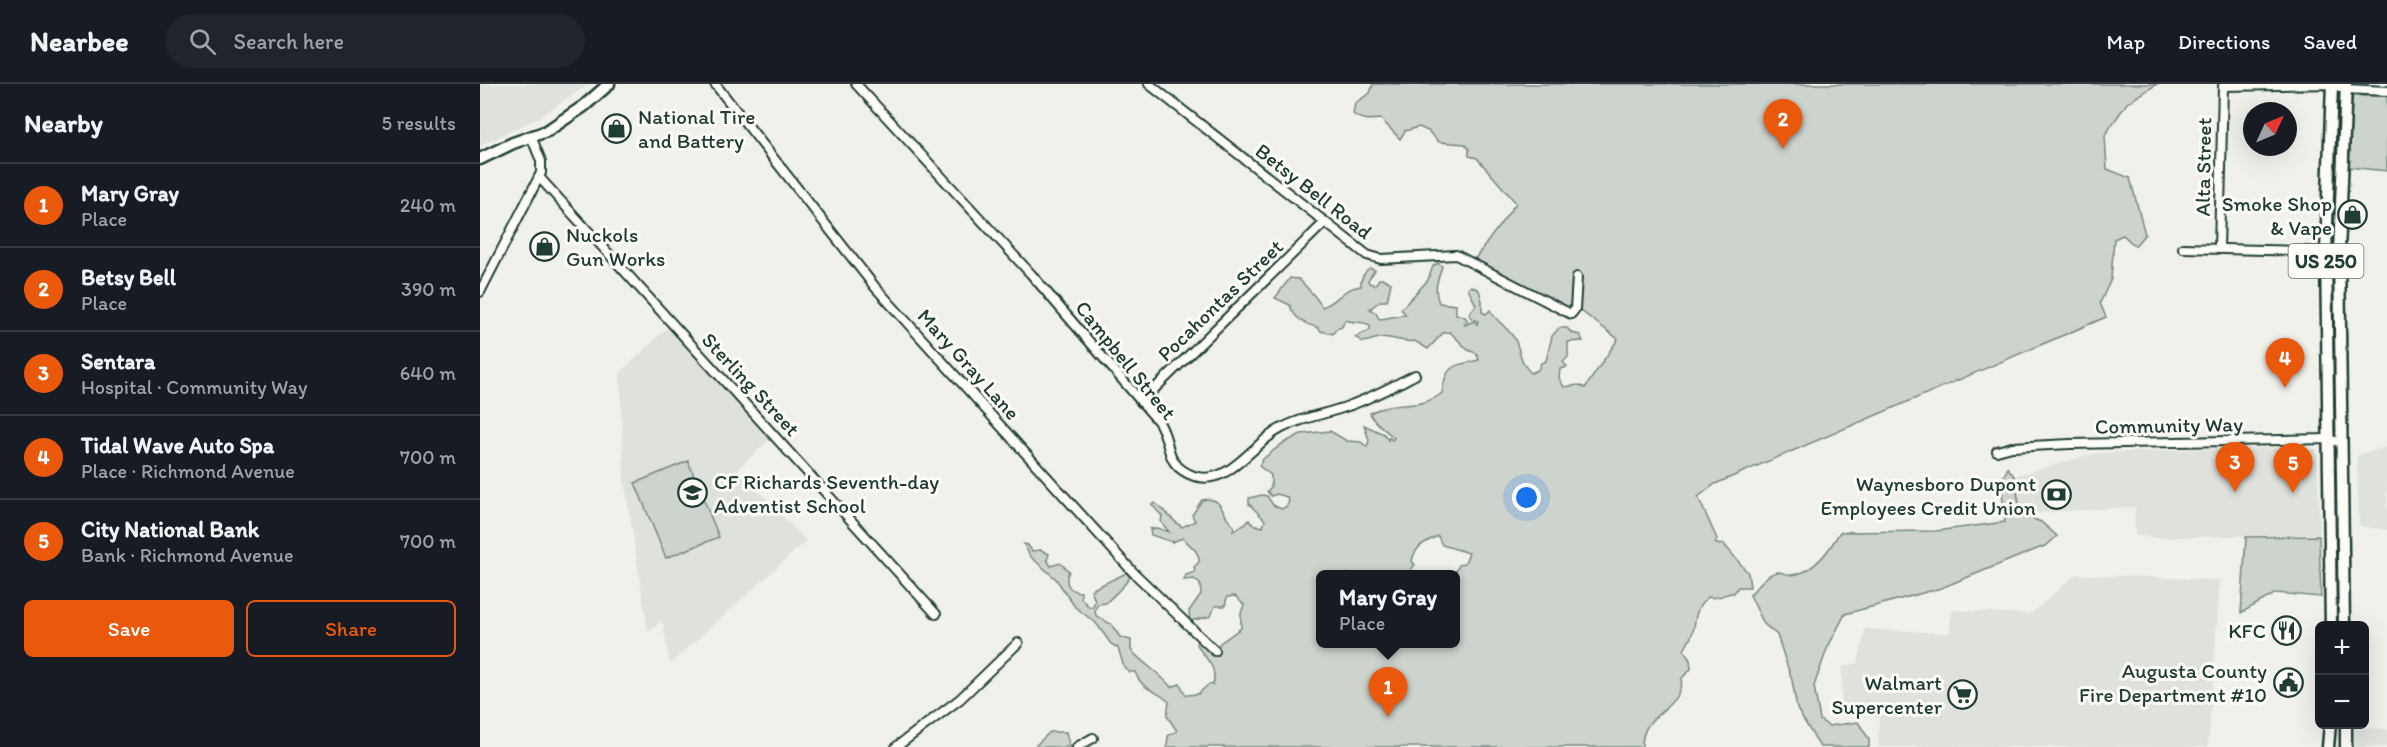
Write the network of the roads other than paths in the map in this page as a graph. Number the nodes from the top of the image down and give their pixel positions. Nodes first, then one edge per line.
1 (609, 84) edge
2 (715, 84) edge
3 (856, 84) edge
4 (1149, 84) edge
5 (2332, 84) edge
6 (2345, 86) edge
7 (2387, 91) edge
8 (531, 136) junction
9 (480, 159) edge
10 (539, 177) junction
11 (1324, 223) junction
12 (2183, 248) dead end
13 (2219, 249) junction
14 (2326, 252) junction
15 (2339, 252) junction
16 (1577, 277) dead end
17 (480, 292) edge
18 (1415, 375) dead end
19 (1142, 402) junction
20 (2328, 439) junction
21 (2342, 443) junction
22 (1997, 451) dead end
23 (936, 614) dead end
24 (2331, 621) edge
25 (2344, 621) edge
26 (1018, 643) dead end
27 (1215, 651) dead end
28 (2330, 729) edge
29 (2346, 729) edge
30 (1093, 738) dead end
31 (896, 747) edge
32 (1077, 747) edge
33 (2328, 747) edge
34 (2346, 747) edge

1 - 8 main road
2 - 27 street, Mary Gray Lane
3 - 19 street, Campbell Street
4 - 11 street, Betsy Bell Road
5 - 6 street
5 - 13 street, Alta Street
5 - 14 main road, US 250
6 - 7 street
6 - 15 main road, US 250
8 - 9 main road
8 - 10 street
10 - 17 street
10 - 23 street, Sterling Street
11 - 16 street, Betsy Bell Road
11 - 19 street, Pocahontas Street
12 - 13 street
13 - 14 street
14 - 15 street
14 - 20 main road, US 250
15 - 21 main road, US 250
18 - 19 street, Campbell Street
20 - 21 street, Community Way
20 - 22 street, Community Way
20 - 24 main road, US 250
21 - 25 main road, US 250
26 - 31 street
28 - 33 main road
29 - 34 main road
30 - 32 street

